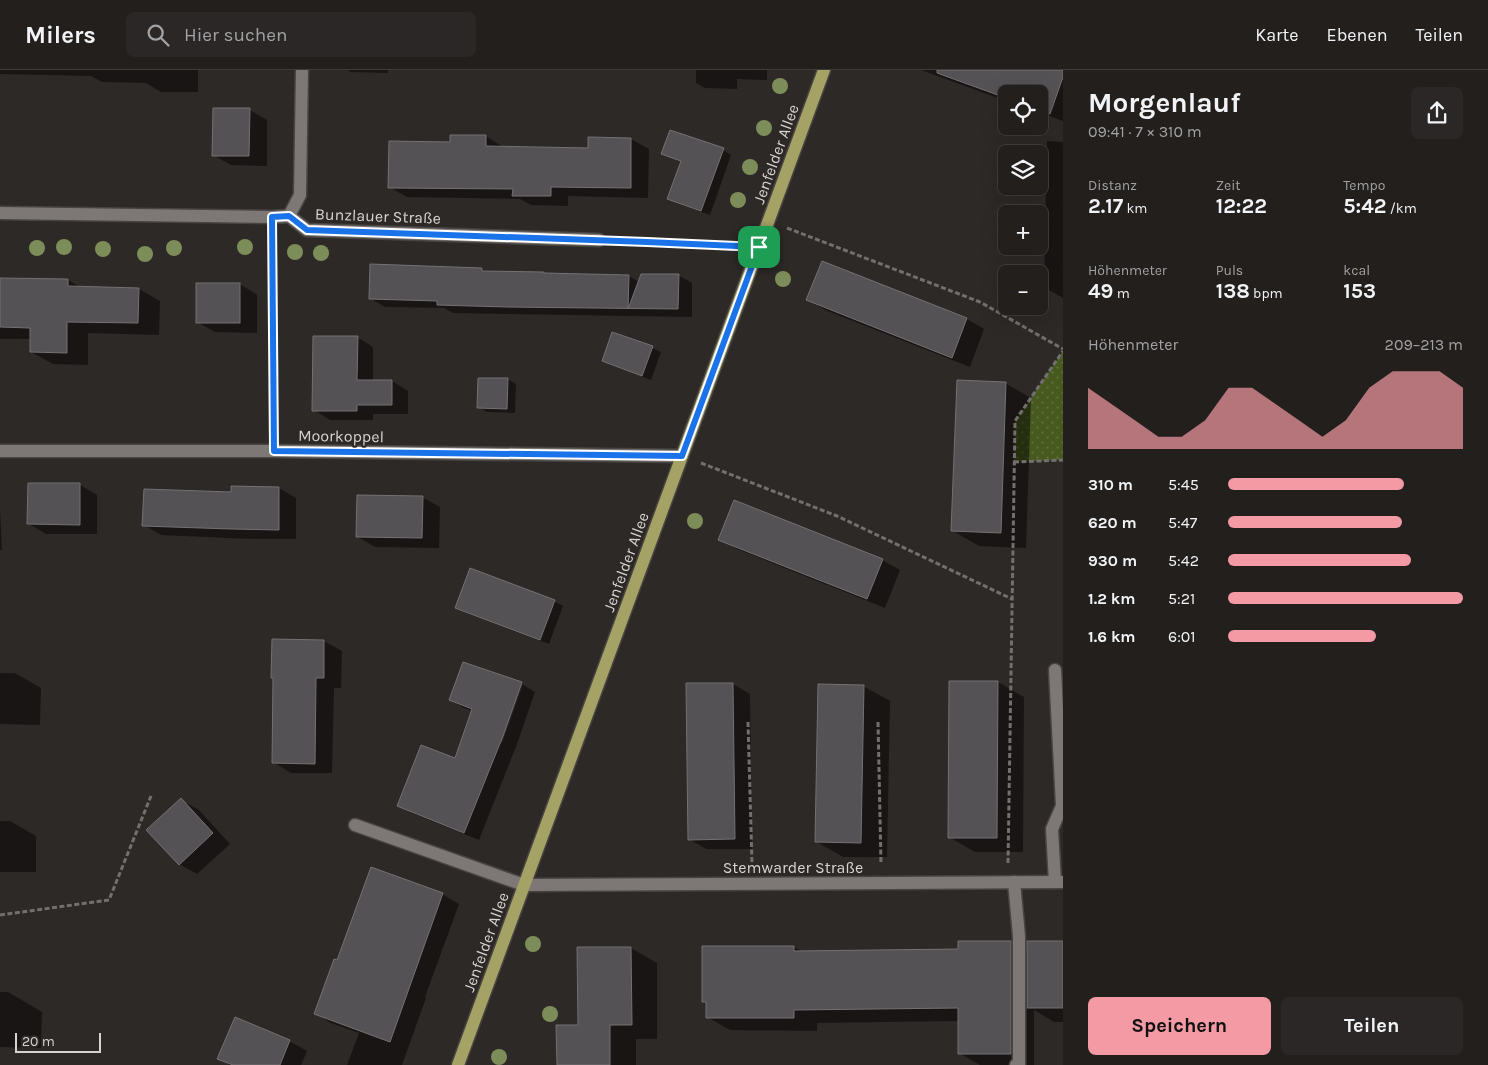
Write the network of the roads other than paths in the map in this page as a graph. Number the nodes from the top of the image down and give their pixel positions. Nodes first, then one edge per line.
1 (302, 70) edge
2 (824, 70) edge
3 (0, 214) edge
4 (289, 216) junction
5 (599, 240) road end
6 (0, 451) edge
7 (682, 456) junction
8 (1054, 670) dead end
9 (355, 824) dead end
10 (1011, 882) junction
11 (1059, 882) edge
12 (524, 886) junction
13 (458, 1065) edge
14 (1016, 1065) edge

1 - 4 street
2 - 7 main road, Jenfelder Allee
3 - 4 street
4 - 5 street, Bunzlauer Straße
6 - 7 street, Moorkoppel
7 - 12 main road, Jenfelder Allee
8 - 11 street
9 - 12 street
10 - 11 street, Stemwarder Straße
10 - 12 street, Stemwarder Straße
10 - 14 street
12 - 13 main road, Jenfelder Allee

